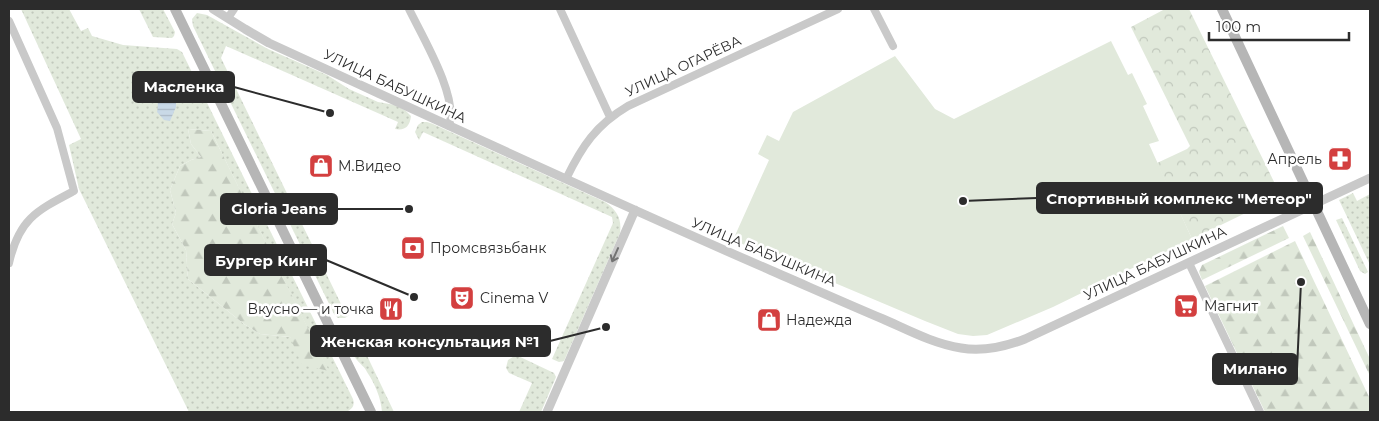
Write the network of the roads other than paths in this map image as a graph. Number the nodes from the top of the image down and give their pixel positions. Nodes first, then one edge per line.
1 (176, 9) edge
2 (182, 9) edge
3 (214, 9) edge
4 (234, 9) edge
5 (409, 9) edge
6 (560, 9) edge
7 (838, 9) edge
8 (874, 9) edge
9 (1222, 9) edge
10 (228, 18) junction
11 (9, 21) edge
12 (182, 24) junction
13 (893, 46) dead end
14 (610, 117) junction
15 (450, 126) junction
16 (1370, 178) edge
17 (566, 179) junction
18 (1313, 204) junction
19 (635, 210) junction
20 (9, 263) edge
21 (1189, 263) junction
22 (1370, 324) edge
23 (371, 412) edge
24 (547, 412) edge
25 (1260, 412) edge

1 - 12 main road
2 - 12 street
3 - 10 street, УЛИЦА БАБУШКИНА
4 - 10 street
5 - 15 street
6 - 14 street
7 - 14 street, УЛИЦА ОГАРЁВА
8 - 13 street
9 - 18 main road
10 - 15 street, УЛИЦА БАБУШКИНА
11 - 20 street
12 - 23 main road
14 - 17 street, УЛИЦА ОГАРЁВА
15 - 17 street, УЛИЦА БАБУШКИНА
16 - 18 street, УЛИЦА БАБУШКИНА
17 - 19 street, УЛИЦА БАБУШКИНА
18 - 21 street, УЛИЦА БАБУШКИНА
18 - 22 main road
19 - 21 street, УЛИЦА БАБУШКИНА
19 -> 24 street
21 - 25 street

